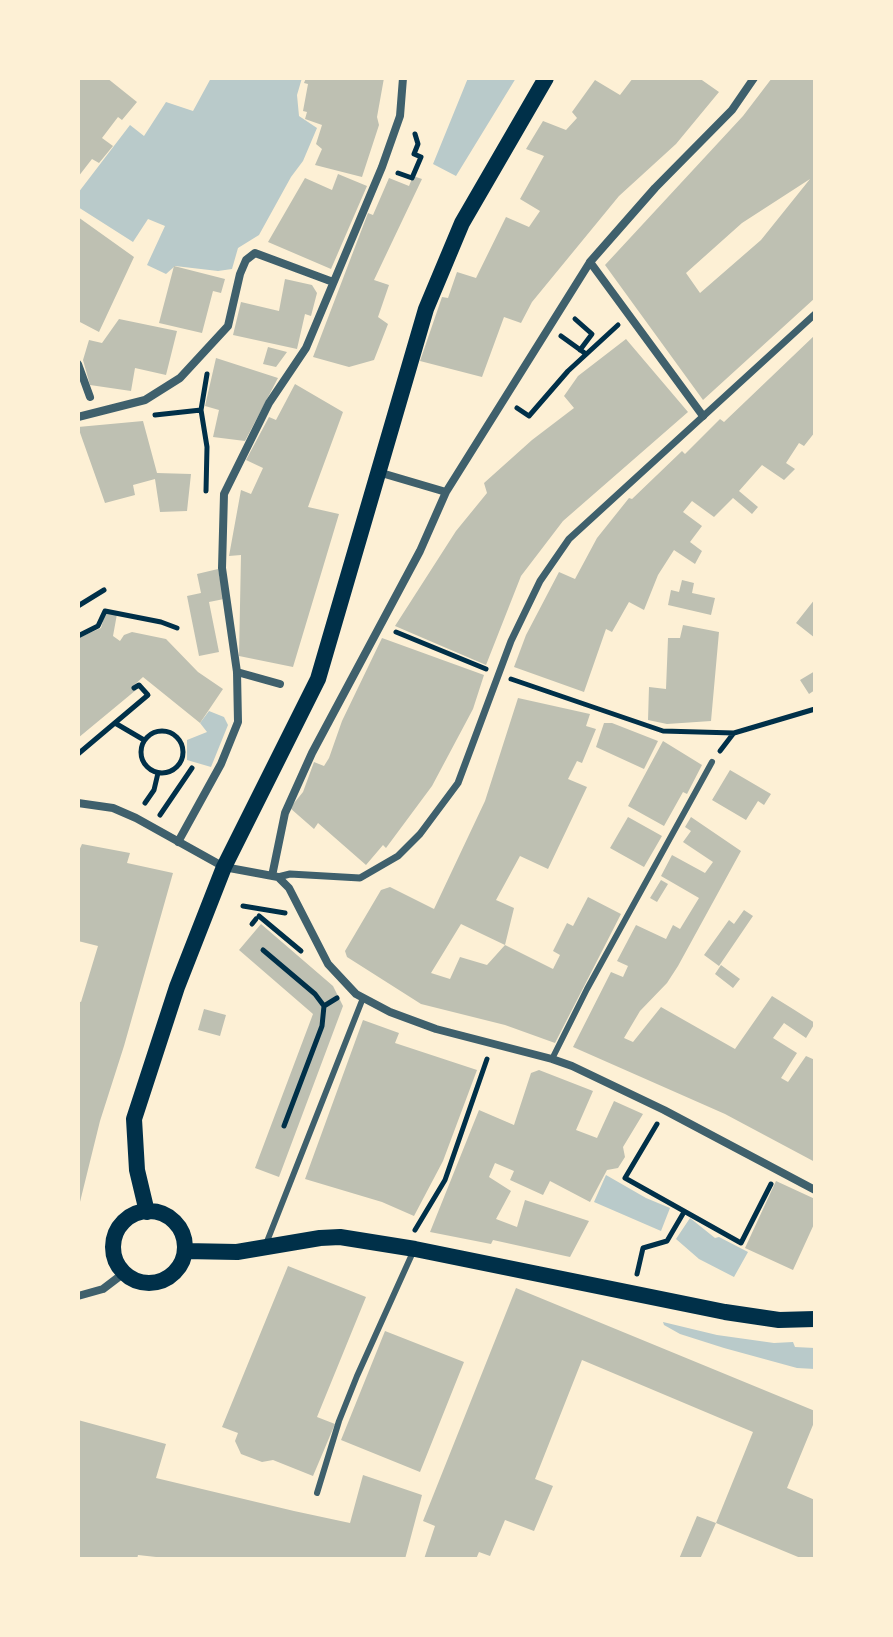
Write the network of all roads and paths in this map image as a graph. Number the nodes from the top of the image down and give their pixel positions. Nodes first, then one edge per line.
1 (403, 78) edge
2 (546, 78) edge
3 (754, 78) edge
4 (415, 134) dead end
5 (382, 167) junction
6 (590, 262) junction
7 (333, 282) junction
8 (815, 314) edge
9 (629, 315) junction
10 (580, 350) junction
11 (586, 354) junction
12 (78, 364) edge
13 (207, 377) dead end
14 (90, 397) dead end
15 (502, 399) junction
16 (201, 410) dead end
17 (703, 416) junction
18 (78, 417) edge
19 (378, 472) junction
20 (446, 492) junction
21 (104, 590) dead end
22 (78, 606) edge
23 (380, 625) junction
24 (177, 628) dead end
25 (78, 636) edge
26 (237, 672) junction
27 (498, 674) junction
28 (280, 684) dead end
29 (134, 688) dead end
30 (328, 698) dead end
31 (339, 701) junction
32 (815, 709) edge
33 (115, 723) junction
34 (144, 740) junction
35 (78, 754) edge
36 (712, 762) dead end
37 (192, 768) dead end
38 (158, 772) junction
39 (156, 783) dead end
40 (178, 789) junction
41 (183, 795) dead end
42 (78, 803) edge
43 (152, 826) junction
44 (178, 842) junction
45 (224, 867) junction
46 (275, 876) junction
47 (243, 906) dead end
48 (301, 911) junction
49 (256, 920) dead end
50 (263, 950) dead end
51 (309, 957) dead end
52 (338, 997) dead end
53 (363, 998) junction
54 (324, 1006) junction
55 (493, 1043) junction
56 (552, 1059) junction
57 (664, 1110) junction
58 (284, 1126) dead end
59 (778, 1168) junction
60 (815, 1190) edge
61 (147, 1212) junction
62 (684, 1212) junction
63 (417, 1225) dead end
64 (265, 1248) junction
65 (415, 1249) junction
66 (185, 1251) junction
67 (124, 1273) junction
68 (635, 1279) dead end
69 (78, 1296) edge
70 (815, 1319) edge
71 (317, 1493) dead end

1 - 5 street
2 - 19 main road
3 - 6 street
4 - 5 path
5 - 7 street
6 - 9 street
6 - 15 street
7 - 18 street
7 - 26 street
8 - 17 street
9 - 11 path
9 - 17 street
10 - 10 path
10 - 11 path
11 - 15 path
12 - 14 street
13 - 16 path
15 - 20 street
17 - 27 street
19 - 20 street
19 - 45 main road
20 - 23 street
21 - 22 path
23 - 27 path
23 - 31 street
24 - 25 path
26 - 28 street
26 - 44 street
27 - 32 path
27 - 46 street
29 - 33 path
30 - 31 street
31 - 46 street
33 - 34 path
33 - 35 path
34 - 38 path
34 - 38 path
36 - 56 lane
37 - 40 path
38 - 39 path
40 - 41 path
40 - 43 path
42 - 43 street
43 - 44 street
44 - 45 street
45 - 46 street
45 - 61 main road
46 - 48 street
47 - 48 path
48 - 53 street
49 - 51 path
50 - 54 path
52 - 54 path
53 - 55 street
53 - 64 lane
54 - 58 path
55 - 56 street
55 - 63 path
56 - 57 street
57 - 59 street
57 - 62 path
59 - 60 street
59 - 62 path
61 - 66 main road
61 - 67 main road
62 - 68 path
64 - 65 main road
64 - 66 main road
65 - 70 main road
65 - 71 lane
66 - 67 main road
67 - 69 street

